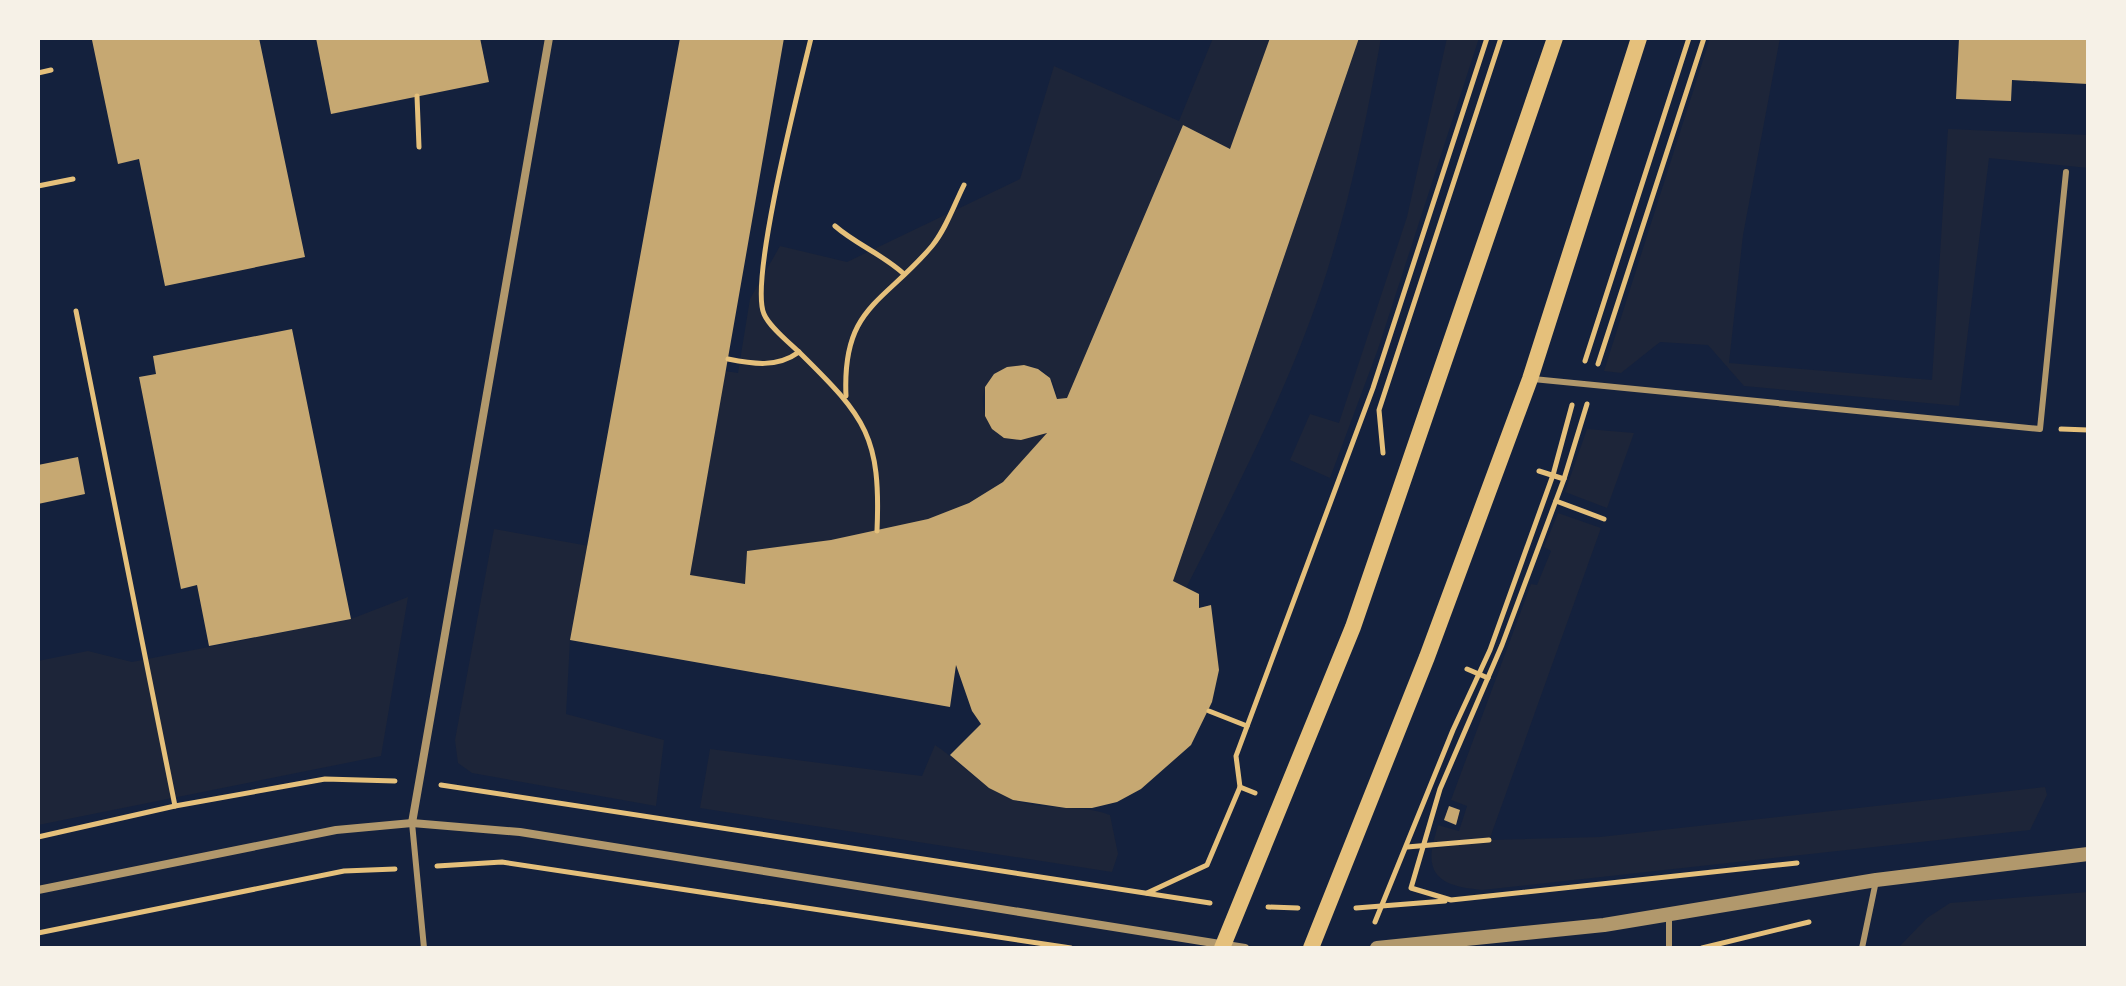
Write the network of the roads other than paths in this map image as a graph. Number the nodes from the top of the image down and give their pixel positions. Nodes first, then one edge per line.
1 (549, 38) edge
2 (1555, 38) edge
3 (1639, 38) edge
4 (2066, 172) dead end
5 (1530, 379) junction
6 (412, 823) junction
7 (2088, 854) edge
8 (1876, 880) junction
9 (38, 890) edge
10 (1669, 914) junction
11 (1223, 947) edge
12 (424, 948) edge
13 (1245, 948) edge
14 (1311, 948) edge
15 (1377, 948) edge
16 (1669, 948) edge
17 (1862, 948) edge

1 - 6 street
2 - 11 main road
3 - 5 main road
4 - 5 lane
5 - 14 main road
6 - 9 street
6 - 11 street
6 - 12 lane
7 - 8 street
8 - 10 street
8 - 17 lane
10 - 15 street
10 - 16 lane
11 - 13 street

